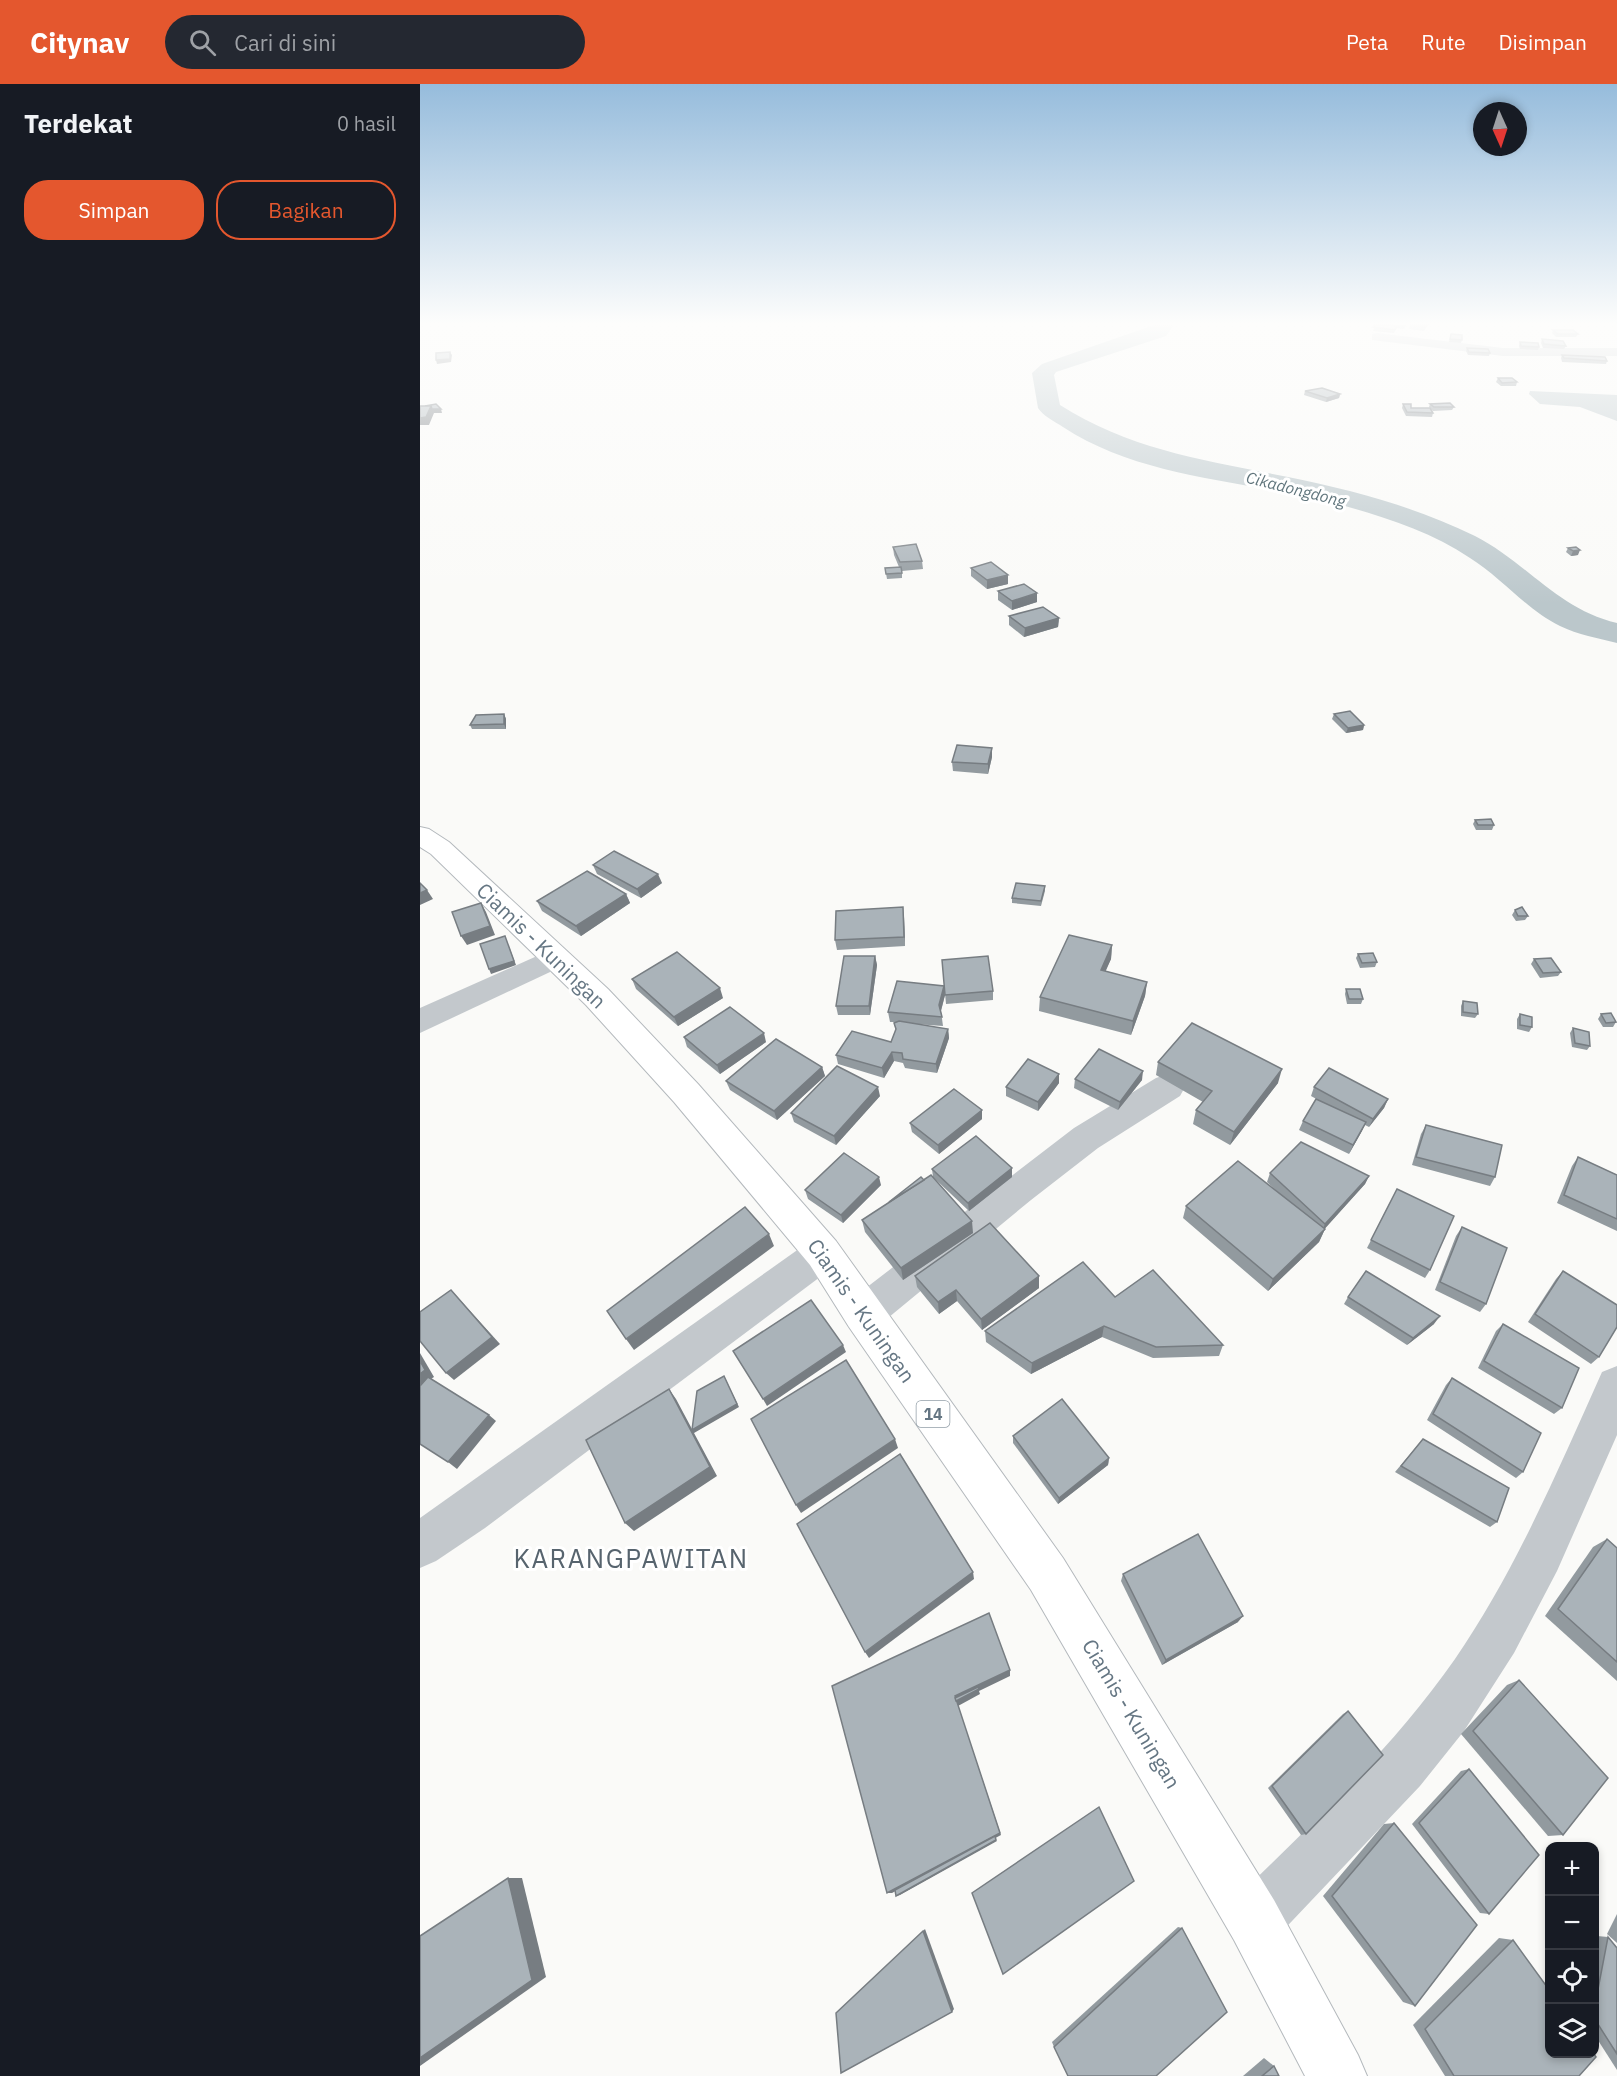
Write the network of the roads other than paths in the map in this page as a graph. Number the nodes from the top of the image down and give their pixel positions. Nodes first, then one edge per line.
1 (420, 835) edge
2 (555, 958) junction
3 (420, 1021) edge
4 (1168, 1087) edge
5 (823, 1253) junction
6 (862, 1314) junction
7 (1617, 1386) edge
8 (420, 1545) edge
9 (1254, 1920) junction
10 (1337, 2076) edge

1 - 2 highway, Ciamis - Kuningan / 14
2 - 3 street
2 - 5 highway, Ciamis - Kuningan / 14
4 - 6 street
5 - 6 highway, Ciamis - Kuningan / 14
5 - 8 street
6 - 9 highway, Ciamis - Kuningan / 14
7 - 9 street
9 - 10 highway, Ciamis - Kuningan / 14

